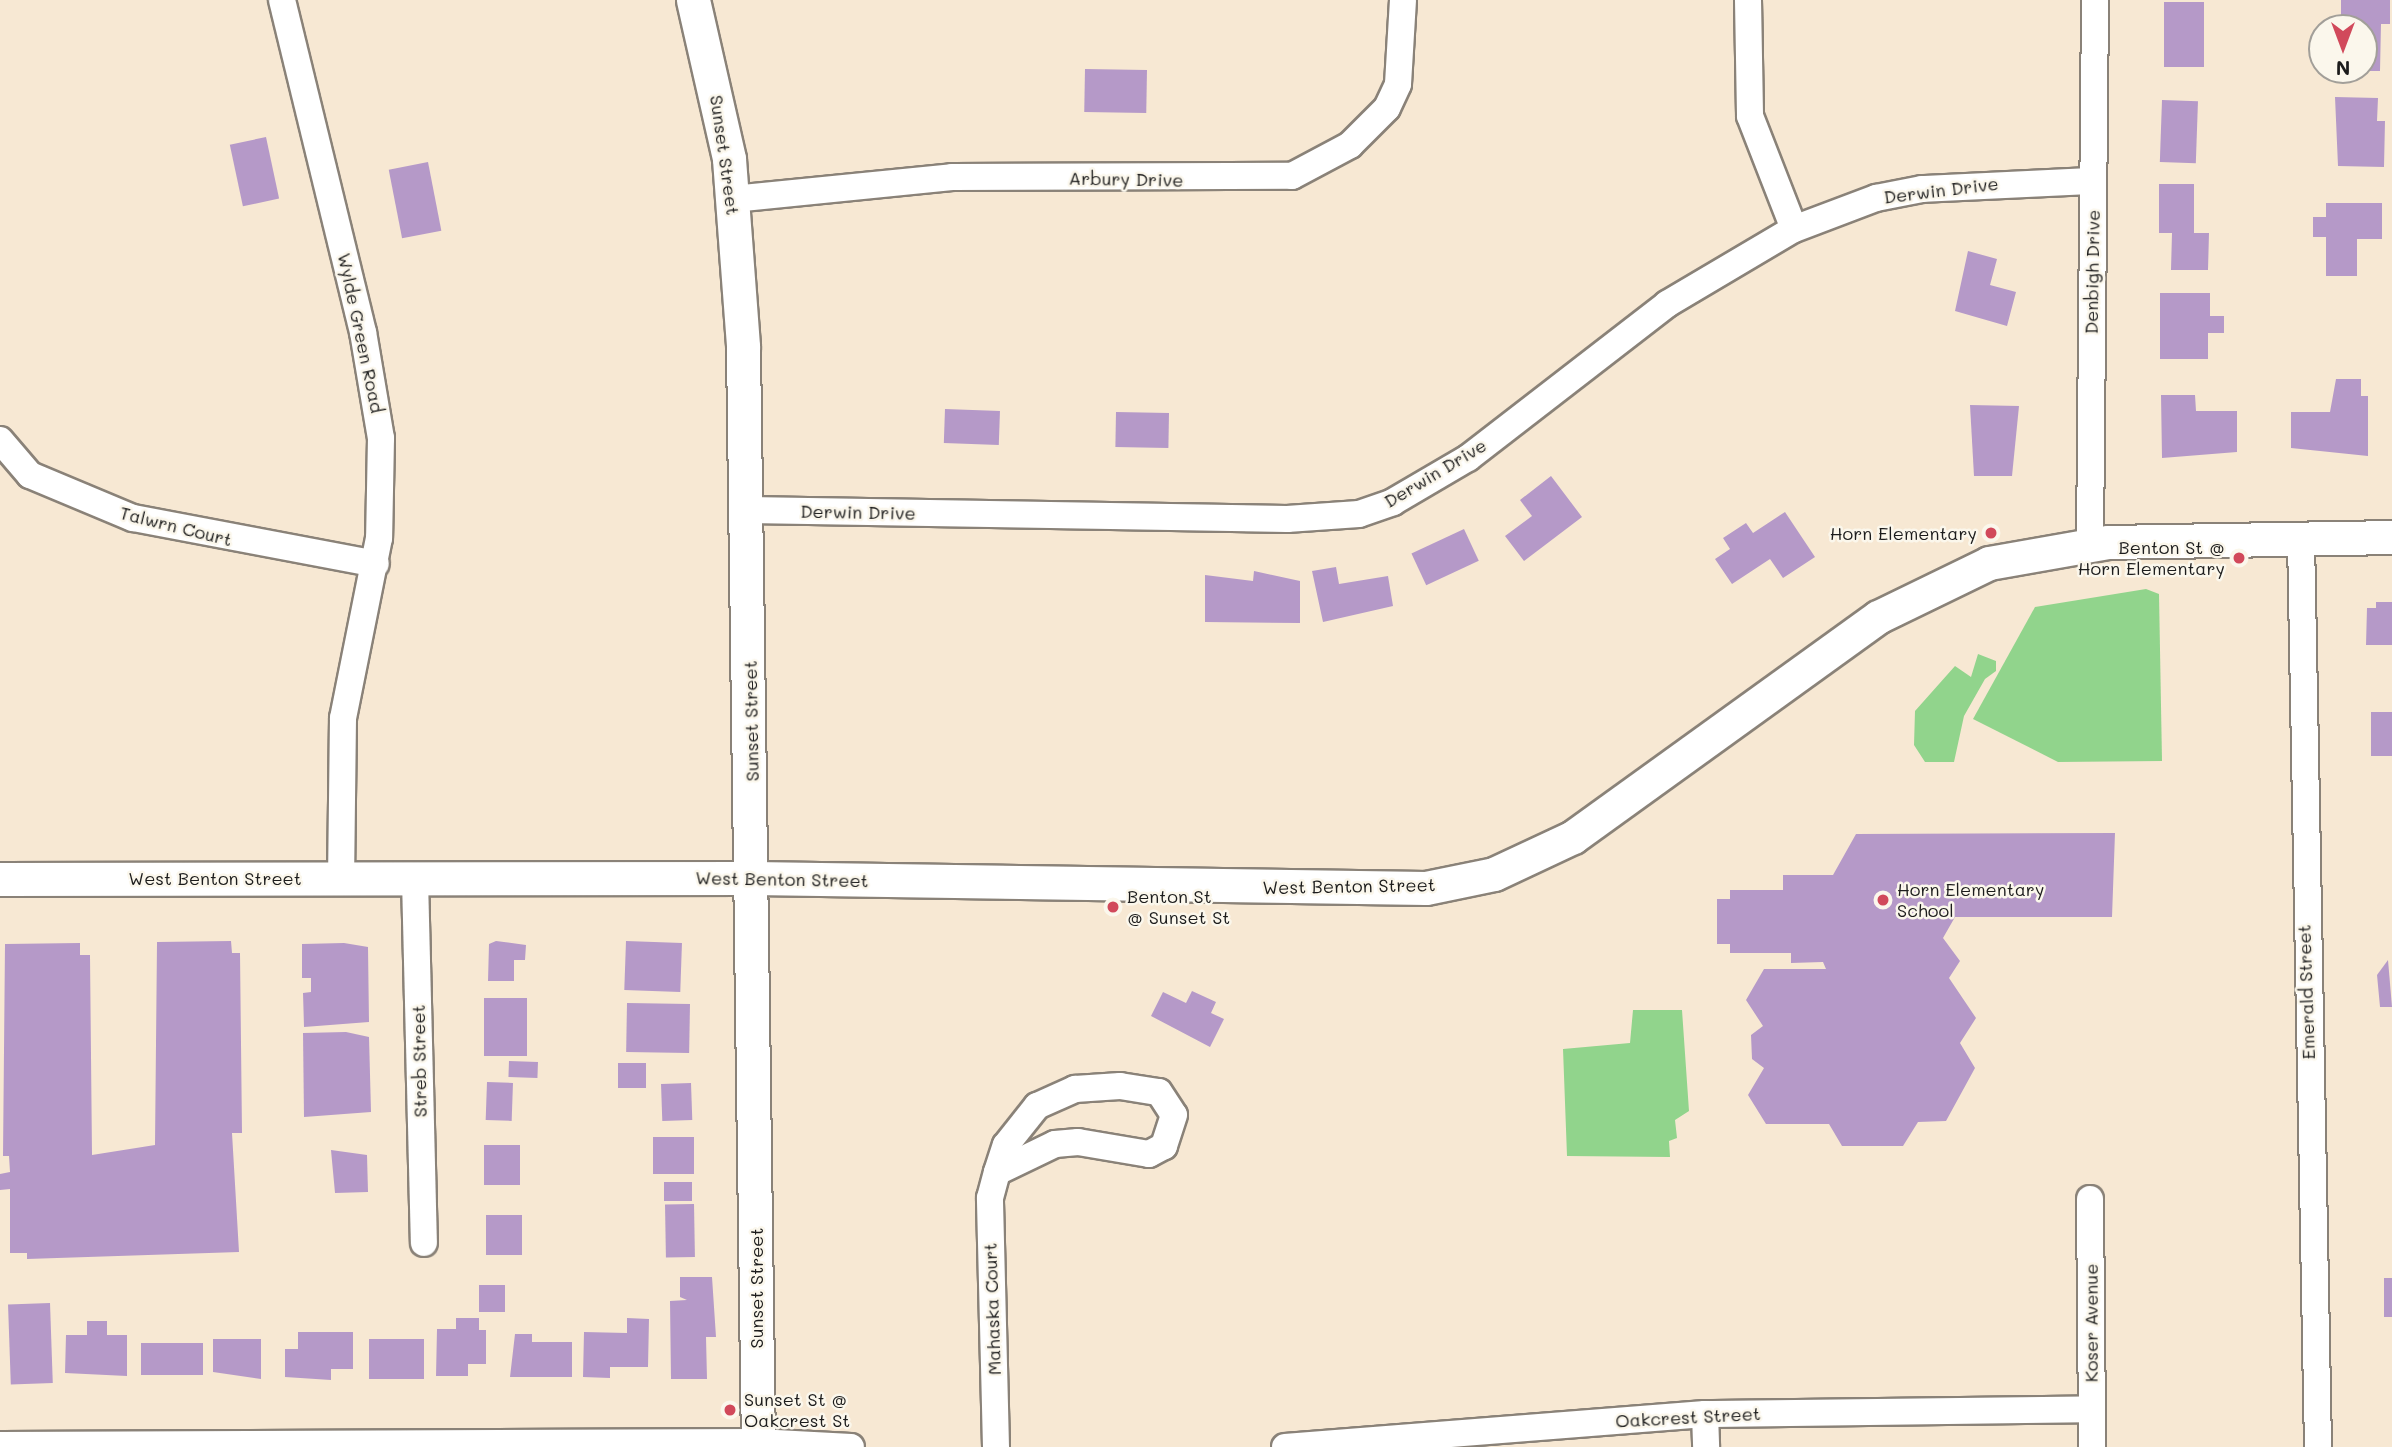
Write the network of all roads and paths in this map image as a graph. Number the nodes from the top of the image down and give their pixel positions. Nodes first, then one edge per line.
1 (282, 0) edge
2 (693, 0) edge
3 (1403, 0) edge
4 (1748, 0) edge
5 (2095, 0) edge
6 (2093, 181) junction
7 (733, 200) junction
8 (1794, 229) junction
9 (0, 439) edge
10 (748, 510) junction
11 (2392, 537) edge
12 (2301, 538) junction
13 (2090, 543) junction
14 (376, 564) junction
15 (341, 878) junction
16 (753, 878) junction
17 (0, 879) edge
18 (415, 879) junction
19 (997, 1172) junction
20 (2090, 1199) dead end
21 (424, 1243) dead end
22 (2091, 1409) junction
23 (1705, 1414) junction
24 (757, 1444) edge
25 (1351, 1444) edge
26 (0, 1445) edge
27 (851, 1447) edge
28 (996, 1447) edge
29 (1285, 1447) edge
30 (1706, 1447) edge
31 (2092, 1447) edge
32 (2318, 1447) edge

1 - 14 street, Wylde Green Road
2 - 7 street, Sunset Street
3 - 7 street, Arbury Drive
4 - 8 street
5 - 6 street, Denbigh Drive
6 - 8 street, Derwin Drive
6 - 13 street, Denbigh Drive
7 - 10 street, Sunset Street
8 - 10 street, Derwin Drive
9 - 14 street, Talwrn Court
10 - 16 street, Sunset Street
11 - 12 street, West Benton Street
12 - 13 street, West Benton Street
12 - 32 street, Emerald Street
13 - 16 street, West Benton Street
14 - 15 street, Wylde Green Road
15 - 17 street, West Benton Street
15 - 18 street, West Benton Street
16 - 18 street, West Benton Street
16 - 24 street, Sunset Street
18 - 21 street, Streb Street
19 - 19 street, Mahaska Court
19 - 28 street, Mahaska Court
20 - 22 street, Koser Avenue
22 - 23 street, Oakcrest Street
22 - 31 street, Koser Avenue
23 - 25 street, Oakcrest Street
23 - 30 street
24 - 26 street
24 - 27 street
25 - 29 street, Oakcrest Street

